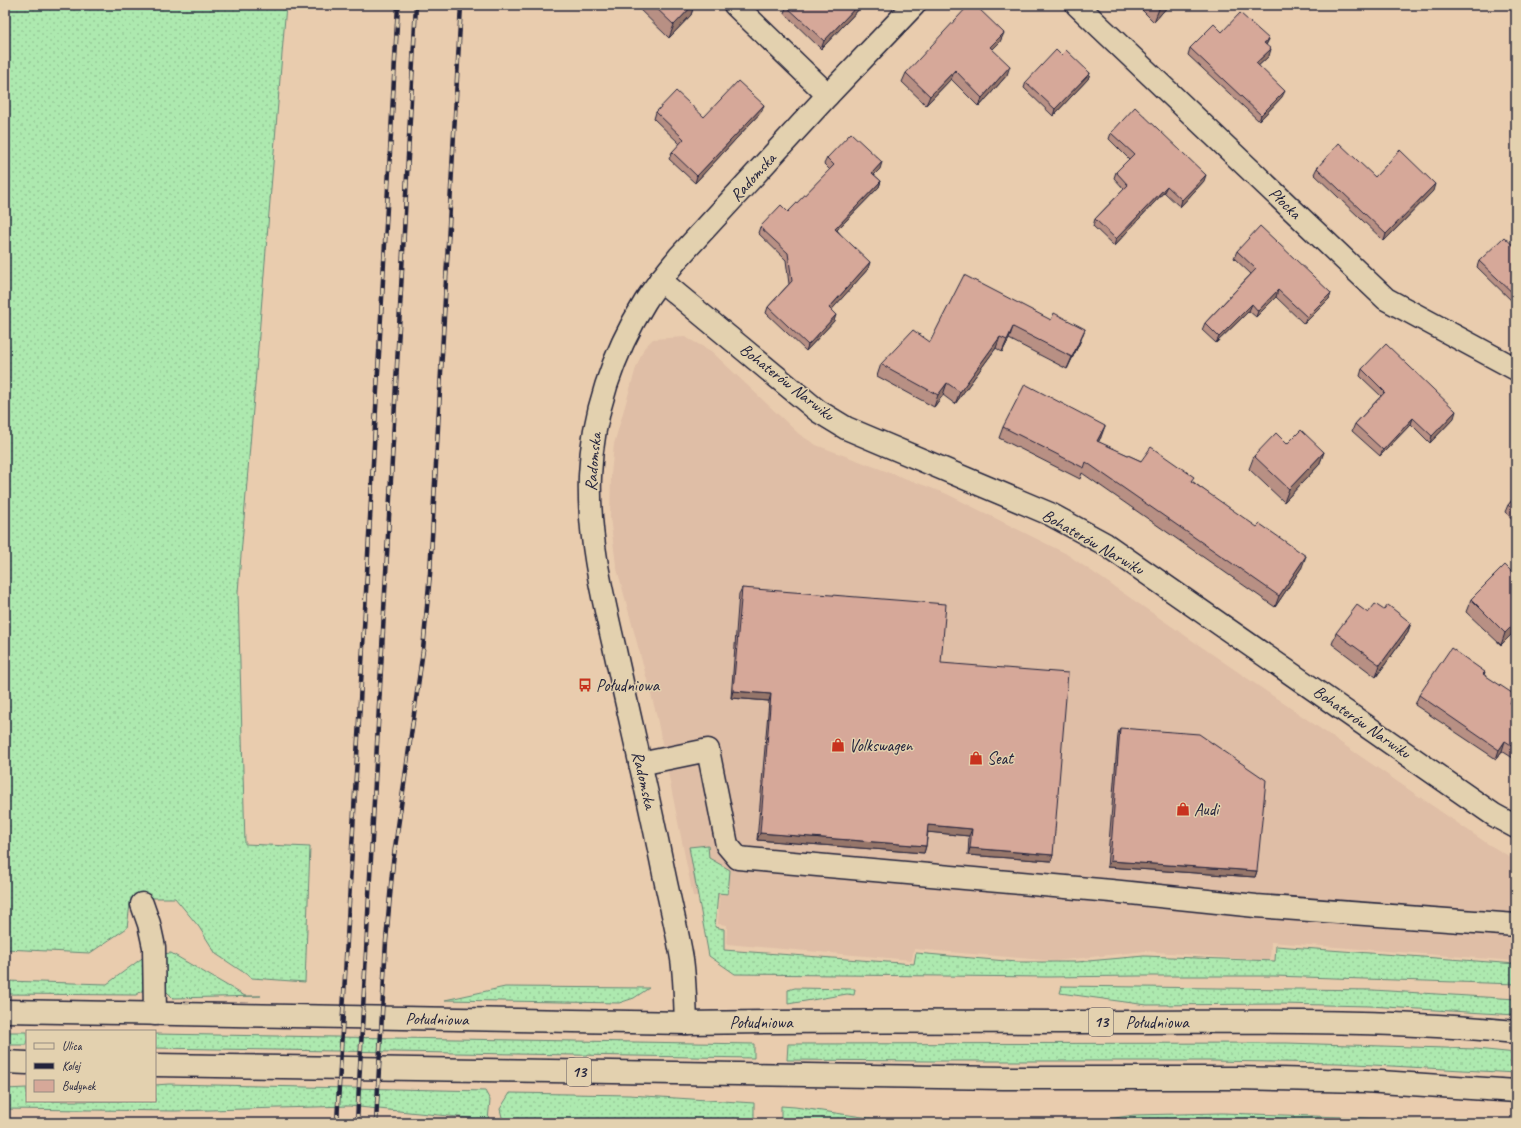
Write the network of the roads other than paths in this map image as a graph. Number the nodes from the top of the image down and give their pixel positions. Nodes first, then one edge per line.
1 (735, 5) edge
2 (914, 5) edge
3 (1077, 5) edge
4 (828, 95) junction
5 (660, 280) junction
6 (1516, 369) edge
7 (640, 764) junction
8 (1516, 827) edge
9 (142, 904) dead end
10 (1516, 924) edge
11 (5, 1011) edge
12 (156, 1014) junction
13 (686, 1023) junction
14 (1516, 1032) edge
15 (5, 1062) edge
16 (26, 1063) edge
17 (156, 1065) edge
18 (1487, 1089) junction
19 (1516, 1091) edge
20 (1516, 1094) edge

1 - 4 street
2 - 4 street, Radomska
3 - 6 street, Płocka
4 - 5 street, Radomska
5 - 7 street, Radomska
5 - 8 street, Bohaterów Narwiku
7 - 10 street
7 - 13 street, Radomska
9 - 12 street
11 - 12 street, Południowa / 13
12 - 13 street, Południowa / 13
13 - 14 street, Południowa / 13
15 - 16 street
17 - 18 street, 13
18 - 19 street, 13
18 - 20 street

